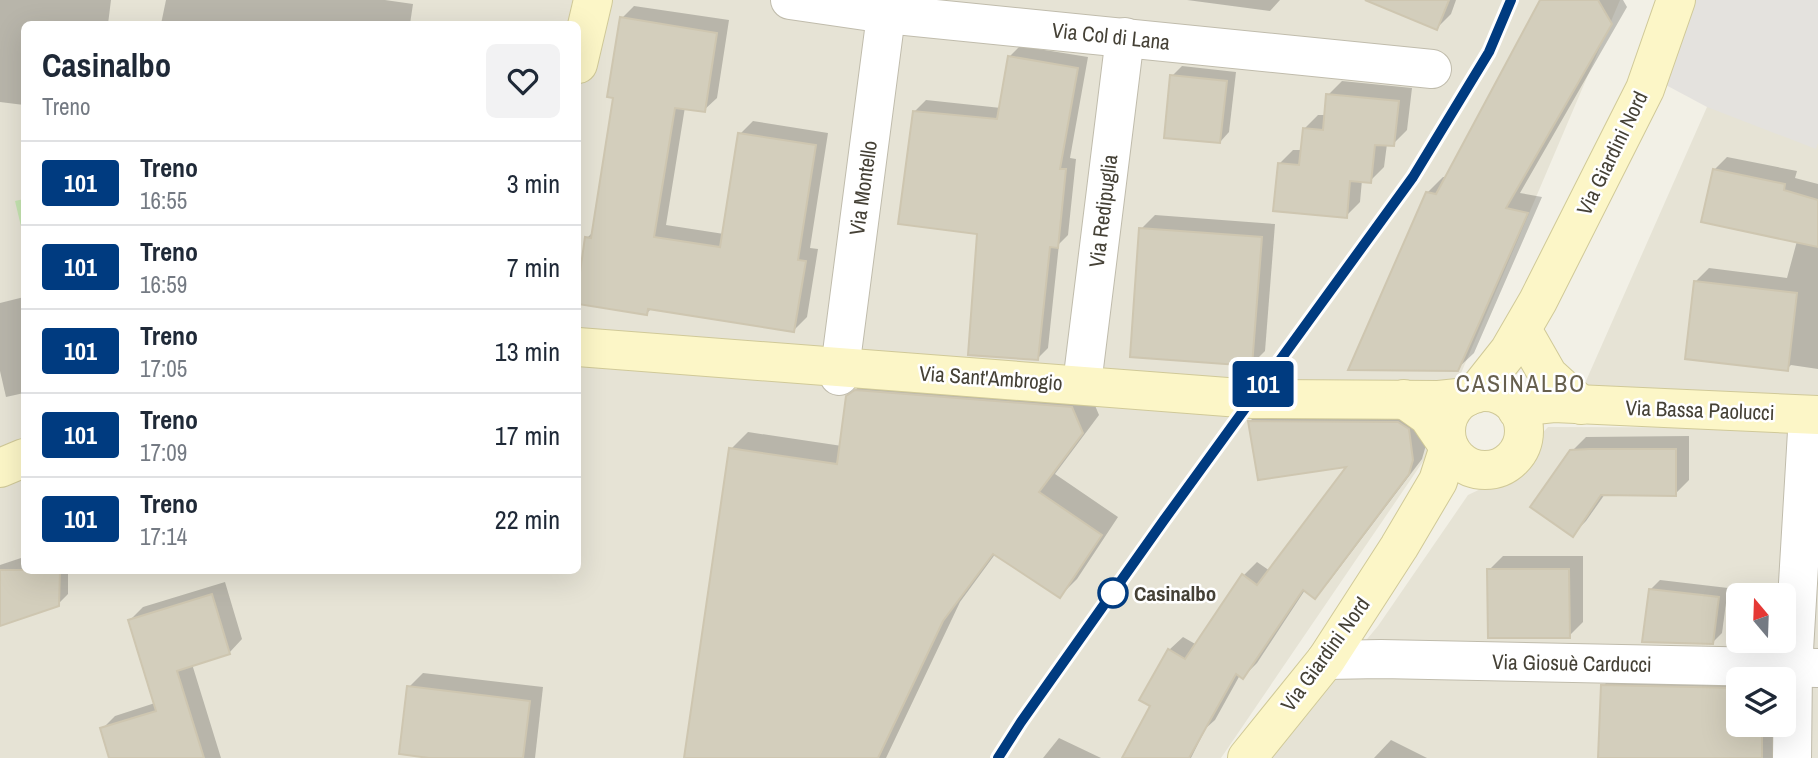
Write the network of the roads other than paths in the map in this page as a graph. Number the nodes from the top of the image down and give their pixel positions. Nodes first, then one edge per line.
1 (593, 0) edge
2 (790, 0) edge
3 (1676, 0) edge
4 (887, 7) edge
5 (1125, 37) junction
6 (581, 51) edge
7 (1432, 69) dead end
8 (1538, 301) junction
9 (1528, 340) junction
10 (581, 347) edge
11 (839, 371) junction
12 (1082, 384) junction
13 (1471, 395) junction
14 (1404, 399) junction
15 (1581, 405) junction
16 (1813, 415) edge
17 (1519, 418) junction
18 (1450, 447) junction
19 (21, 459) edge
20 (0, 468) edge
21 (1485, 470) junction
22 (1399, 547) junction
23 (1326, 660) junction
24 (1806, 668) edge
25 (1247, 758) edge
26 (1792, 758) edge

1 - 6 street
2 - 4 street, Via Col di Lana
3 - 8 street, Via Giardini Nord
4 - 5 street, Via Col di Lana
4 - 11 street, Via Montello
5 - 7 street, Via Col di Lana
5 - 12 street, Via Redipuglia
8 - 9 street, Via Giardini Nord
8 - 13 street, Via Giardini Nord
9 - 15 street
9 - 17 street, Via Giardini Nord
10 - 11 street, Via Sant'Ambrogio
11 - 12 street, Via Sant'Ambrogio
12 - 14 street, Via Sant'Ambrogio
13 - 14 street, Via Sant'Ambrogio
13 - 17 street
13 - 18 street, Via Giardini Nord
14 - 18 street
15 - 16 street, Via Bassa Paolucci
15 - 17 street, Via Bassa Paolucci
16 - 24 street
17 - 21 street, Via Giardini Nord
18 - 21 street
18 - 22 street, Via Giardini Nord
19 - 20 street
21 - 22 street, Via Giardini Nord
22 - 23 street, Via Giardini Nord
23 - 24 street, Via Giosuè Carducci
23 - 25 street, Via Giardini Nord
24 - 26 street

